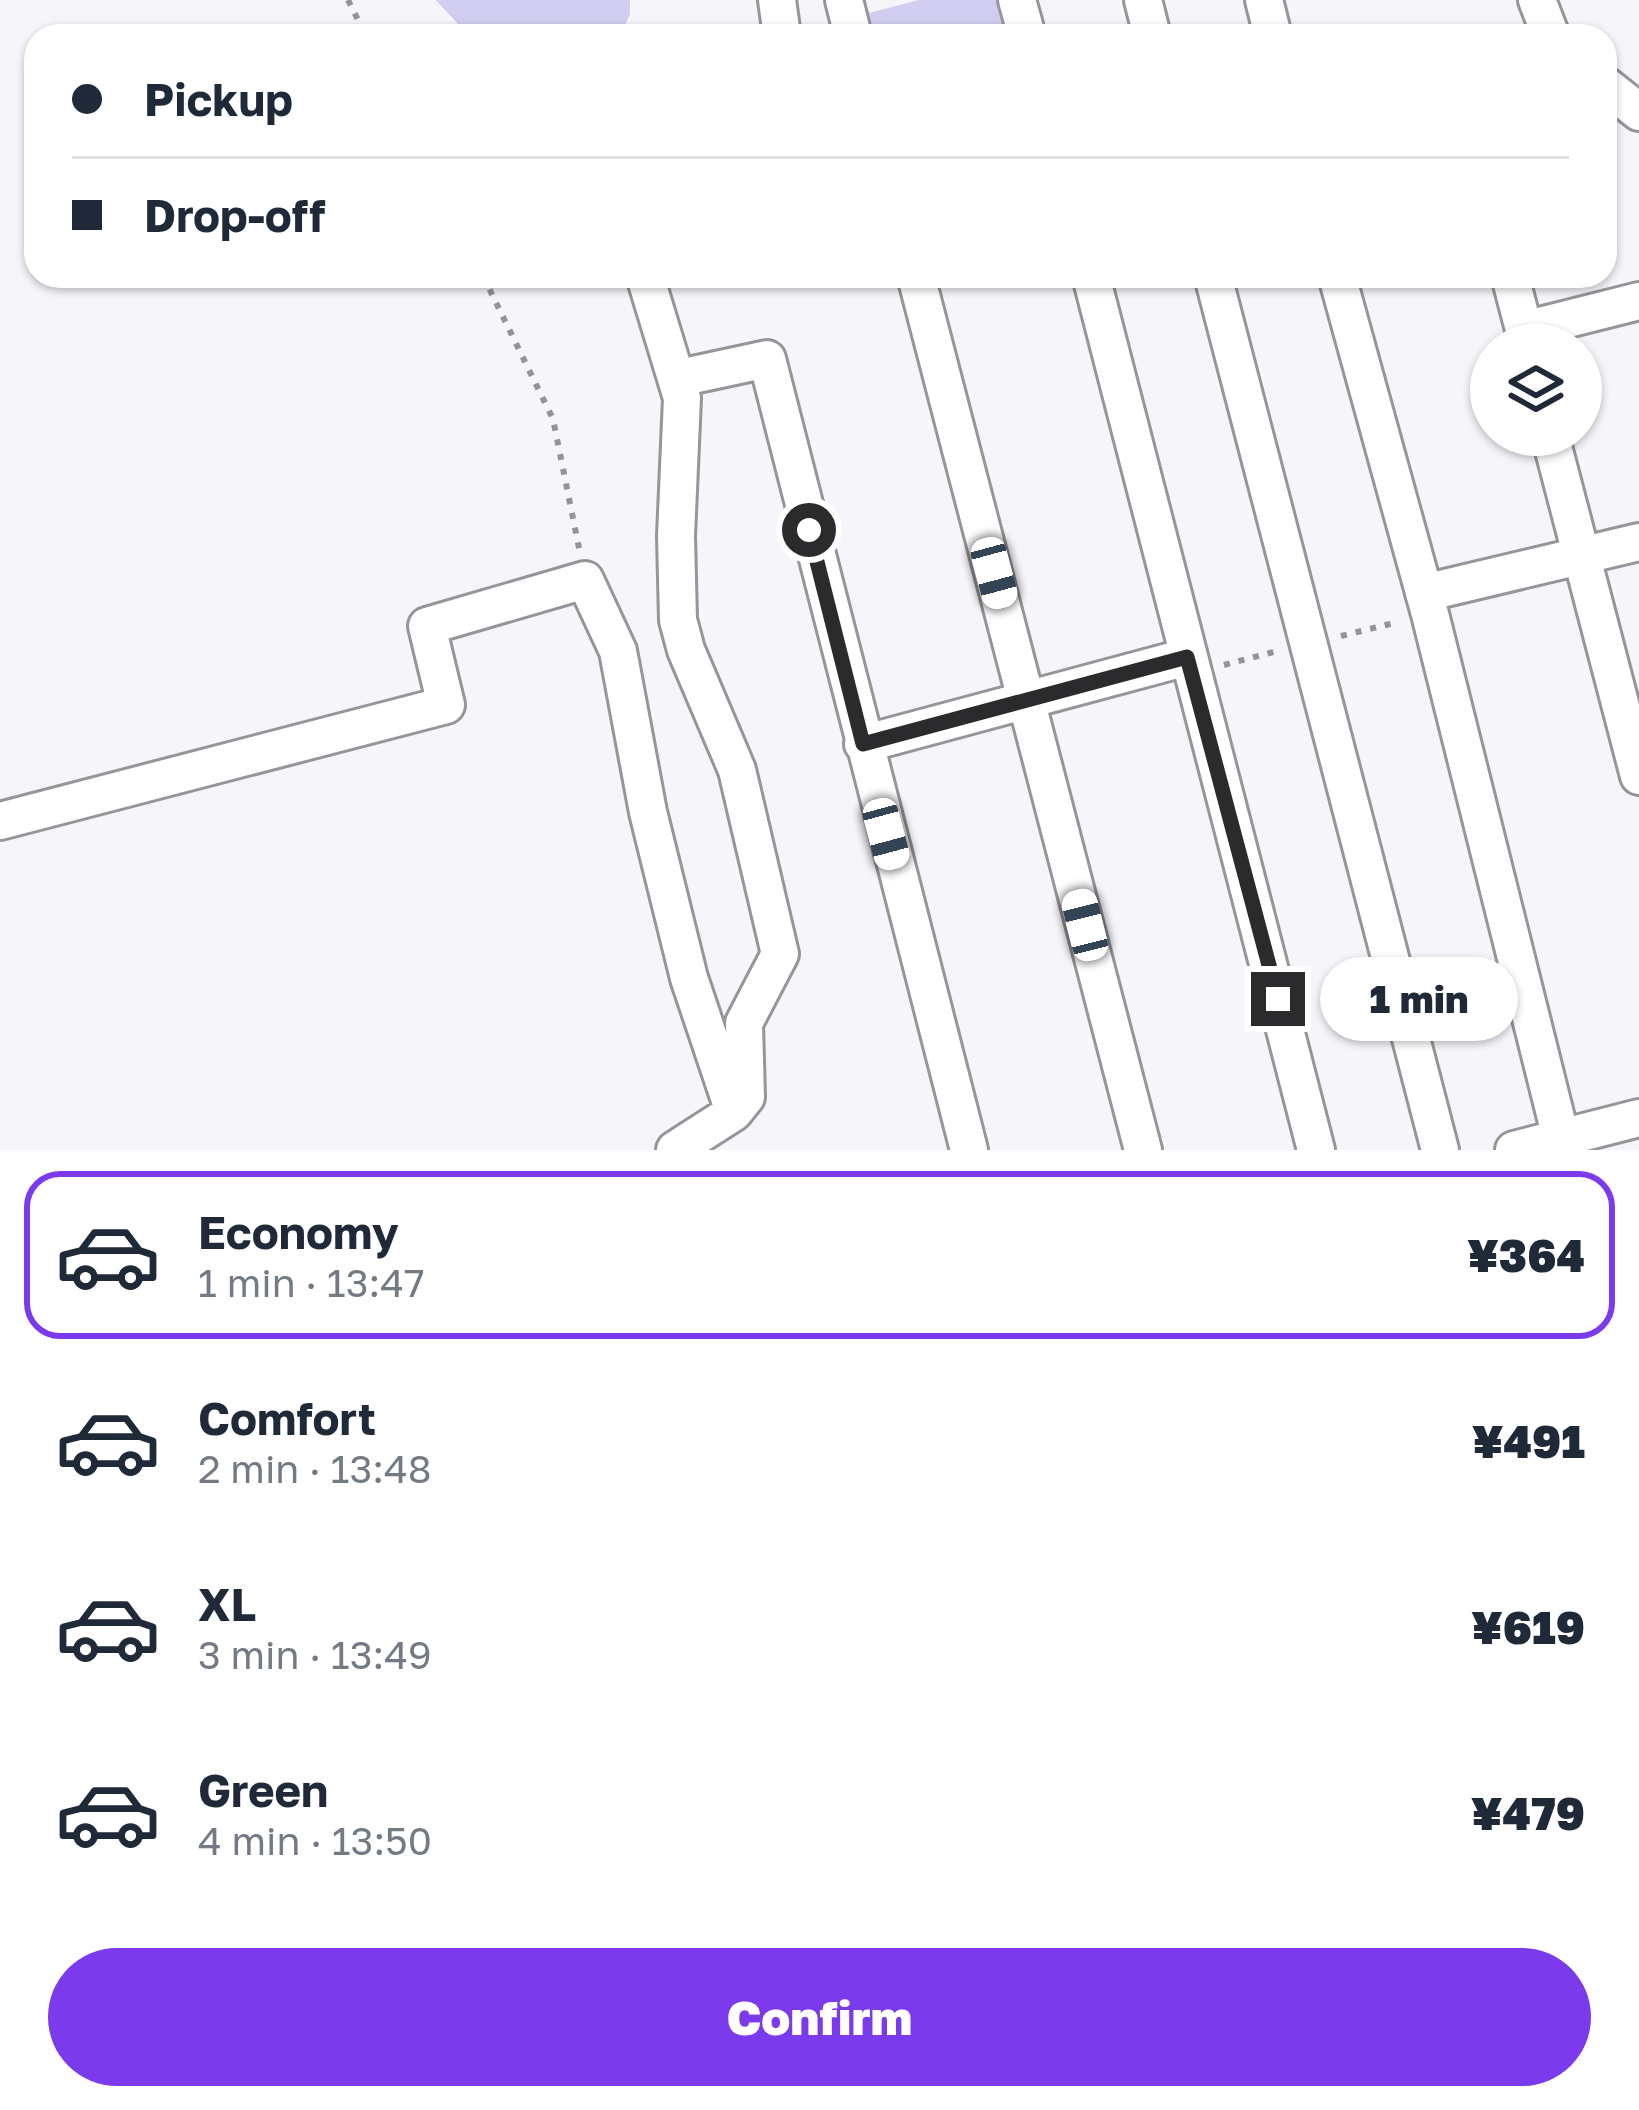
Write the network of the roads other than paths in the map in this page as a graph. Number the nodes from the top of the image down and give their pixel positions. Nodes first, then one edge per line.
1 (649, 288) edge
2 (919, 288) edge
3 (1093, 288) edge
4 (1216, 288) edge
5 (1340, 288) edge
6 (1513, 288) edge
7 (1639, 301) edge
8 (1522, 324) edge
9 (1569, 324) edge
10 (679, 378) junction
11 (1555, 456) edge
12 (1639, 542) edge
13 (1581, 557) junction
14 (1424, 593) junction
15 (1187, 657) junction
16 (1028, 700) junction
17 (863, 744) junction
18 (1639, 776) edge
19 (0, 821) edge
20 (734, 1112) junction
21 (1639, 1118) edge
22 (1562, 1144) edge
23 (675, 1150) edge
24 (969, 1150) edge
25 (1143, 1150) edge
26 (1316, 1150) edge
27 (1440, 1150) edge
28 (1514, 1150) edge

1 - 10 street
2 - 16 street
3 - 15 street
4 - 27 street
5 - 14 street
6 - 8 street
7 - 9 street
10 - 17 street
10 - 20 street
11 - 13 street
12 - 13 street
13 - 14 street
13 - 18 street
14 - 22 street
15 - 16 street
15 - 26 street
16 - 17 street
16 - 25 street
17 - 24 street
19 - 20 street
20 - 23 street
21 - 22 street
22 - 28 street

